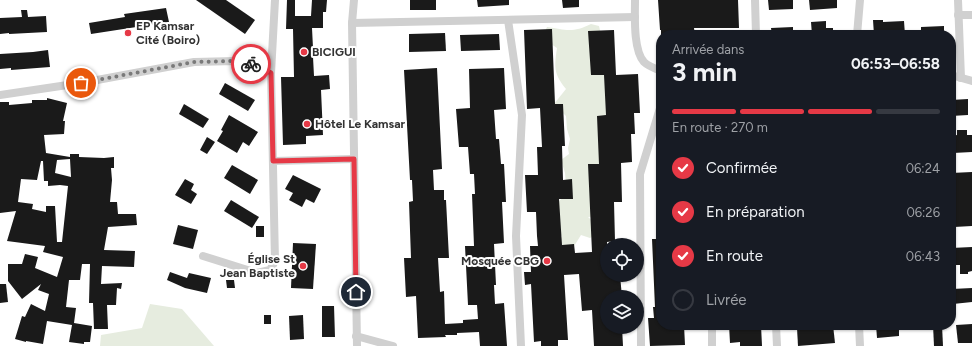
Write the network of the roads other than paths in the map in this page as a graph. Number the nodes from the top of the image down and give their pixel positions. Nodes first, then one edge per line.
1 (275, 0) edge
2 (354, 0) edge
3 (635, 0) edge
4 (755, 0) edge
5 (860, 0) edge
6 (958, 0) edge
7 (958, 15) junction
8 (972, 15) edge
9 (635, 17) junction
10 (508, 20) junction
11 (352, 23) junction
12 (756, 30) edge
13 (857, 30) edge
14 (656, 68) edge
15 (271, 73) junction
16 (956, 76) edge
17 (961, 78) junction
18 (972, 81) edge
19 (0, 95) edge
20 (656, 121) edge
21 (354, 159) junction
22 (273, 161) junction
23 (203, 256) dead end
24 (712, 330) edge
25 (776, 330) edge
26 (860, 330) edge
27 (356, 336) junction
28 (357, 346) edge
29 (393, 346) edge
30 (521, 346) edge
31 (641, 346) edge
32 (712, 346) edge
33 (777, 346) edge
34 (860, 346) edge

1 - 15 street
2 - 11 street
3 - 9 street
4 - 12 street
5 - 13 street
6 - 7 street
7 - 8 street
7 - 17 street
9 - 10 street
9 - 14 street
10 - 11 street
10 - 30 street
11 - 21 street
15 - 19 street
15 - 22 street
16 - 17 street
17 - 18 street
20 - 31 street
21 - 22 street
21 - 27 street
22 - 23 street
24 - 32 street
25 - 33 street
26 - 34 street
27 - 28 street
27 - 29 street

